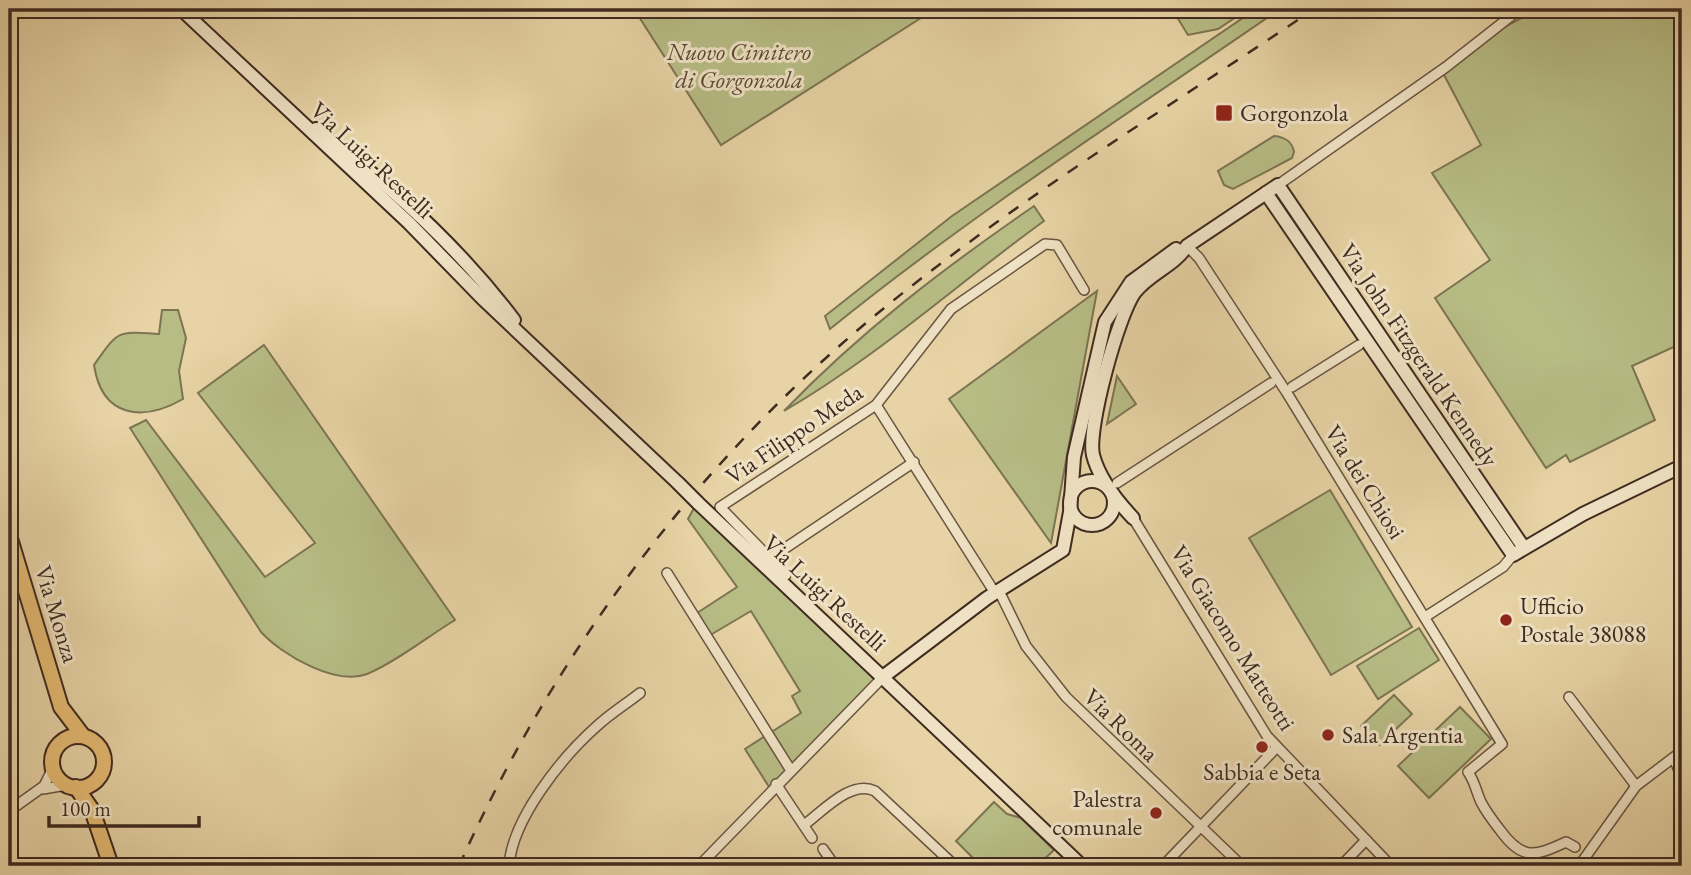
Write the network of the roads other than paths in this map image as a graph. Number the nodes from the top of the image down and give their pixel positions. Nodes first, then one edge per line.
1 (181, 9) edge
2 (1520, 9) edge
3 (1278, 185) junction
4 (1266, 193) junction
5 (1187, 246) junction
6 (1084, 290) dead end
7 (1359, 345) dead end
8 (1271, 383) dead end
9 (1292, 387) dead end
10 (876, 405) junction
11 (914, 462) junction
12 (1682, 466) edge
13 (1114, 488) junction
14 (1071, 503) junction
15 (1133, 519) joint
16 (9, 534) edge
17 (1524, 548) junction
18 (1513, 555) junction
19 (769, 559) junction
20 (667, 573) dead end
21 (786, 575) dead end
22 (997, 592) junction
23 (1425, 617) junction
24 (884, 676) junction
25 (640, 694) dead end
26 (1569, 696) dead end
27 (61, 706) junction
28 (83, 736) junction
29 (61, 743) junction
30 (1277, 747) junction
31 (1682, 751) edge
32 (1674, 758) junction
33 (52, 768) junction
34 (790, 769) junction
35 (1682, 778) edge
36 (96, 779) junction
37 (776, 784) junction
38 (71, 786) junction
39 (1636, 786) junction
40 (38, 791) junction
41 (9, 811) edge
42 (96, 819) junction
43 (804, 825) junction
44 (1201, 827) junction
45 (812, 838) dead end
46 (1366, 840) junction
47 (823, 849) dead end
48 (1581, 852) junction
49 (111, 866) edge
50 (509, 866) edge
51 (699, 866) edge
52 (835, 866) edge
53 (955, 866) edge
54 (1082, 866) edge
55 (1163, 866) edge
56 (1242, 866) edge
57 (1341, 866) edge
58 (1391, 866) edge
59 (1579, 866) edge

1 - 24 street, Via Luigi Restelli, bridge
2 - 3 street
3 - 4 street
3 - 17 street, Via John Fitzgerald Kennedy
4 - 5 street
4 - 18 street, Via John Fitzgerald Kennedy
5 - 13 street
5 - 14 street
5 - 23 street, Via dei Chiosi
6 - 10 street, Via Filippo Meda
7 - 9 street
8 - 13 street
10 - 11 street, Via Roma
10 - 19 street, Via Filippo Meda
11 - 19 street
11 - 22 street, Via Roma
12 - 17 street
13 - 14 street
13 - 14 street
13 - 15 street
14 - 22 street
15 - 30 street, Via Giacomo Matteotti
16 - 27 main road, Via Monza
17 - 18 street
18 - 23 street
19 - 21 street, Via Luigi Restelli
20 - 34 street
22 - 24 street
22 - 44 street, Via Roma
23 - 48 street, Via dei Chiosi
24 - 34 street
24 - 54 street, Via Luigi Restelli
25 - 50 street
26 - 39 street
27 - 28 main road, Via Monza
27 - 29 main road, Via Monza
28 - 29 main road
28 - 36 main road, Via Monza
29 - 33 main road, Via Monza
30 - 44 street
30 - 46 street, Via Giacomo Matteotti
31 - 32 street
32 - 35 street
32 - 39 street
33 - 38 main road, Via Monza
33 - 40 street
34 - 37 street
36 - 38 main road
36 - 42 main road, Via Monza
37 - 43 street
37 - 51 street
38 - 40 street
38 - 42 main road, Via Monza
39 - 48 street
40 - 41 street
42 - 49 main road, Via Monza
43 - 45 street
43 - 53 street
44 - 55 street
44 - 56 street, Via Roma
46 - 57 street
46 - 58 street, Via Giacomo Matteotti
47 - 52 street
48 - 59 street

